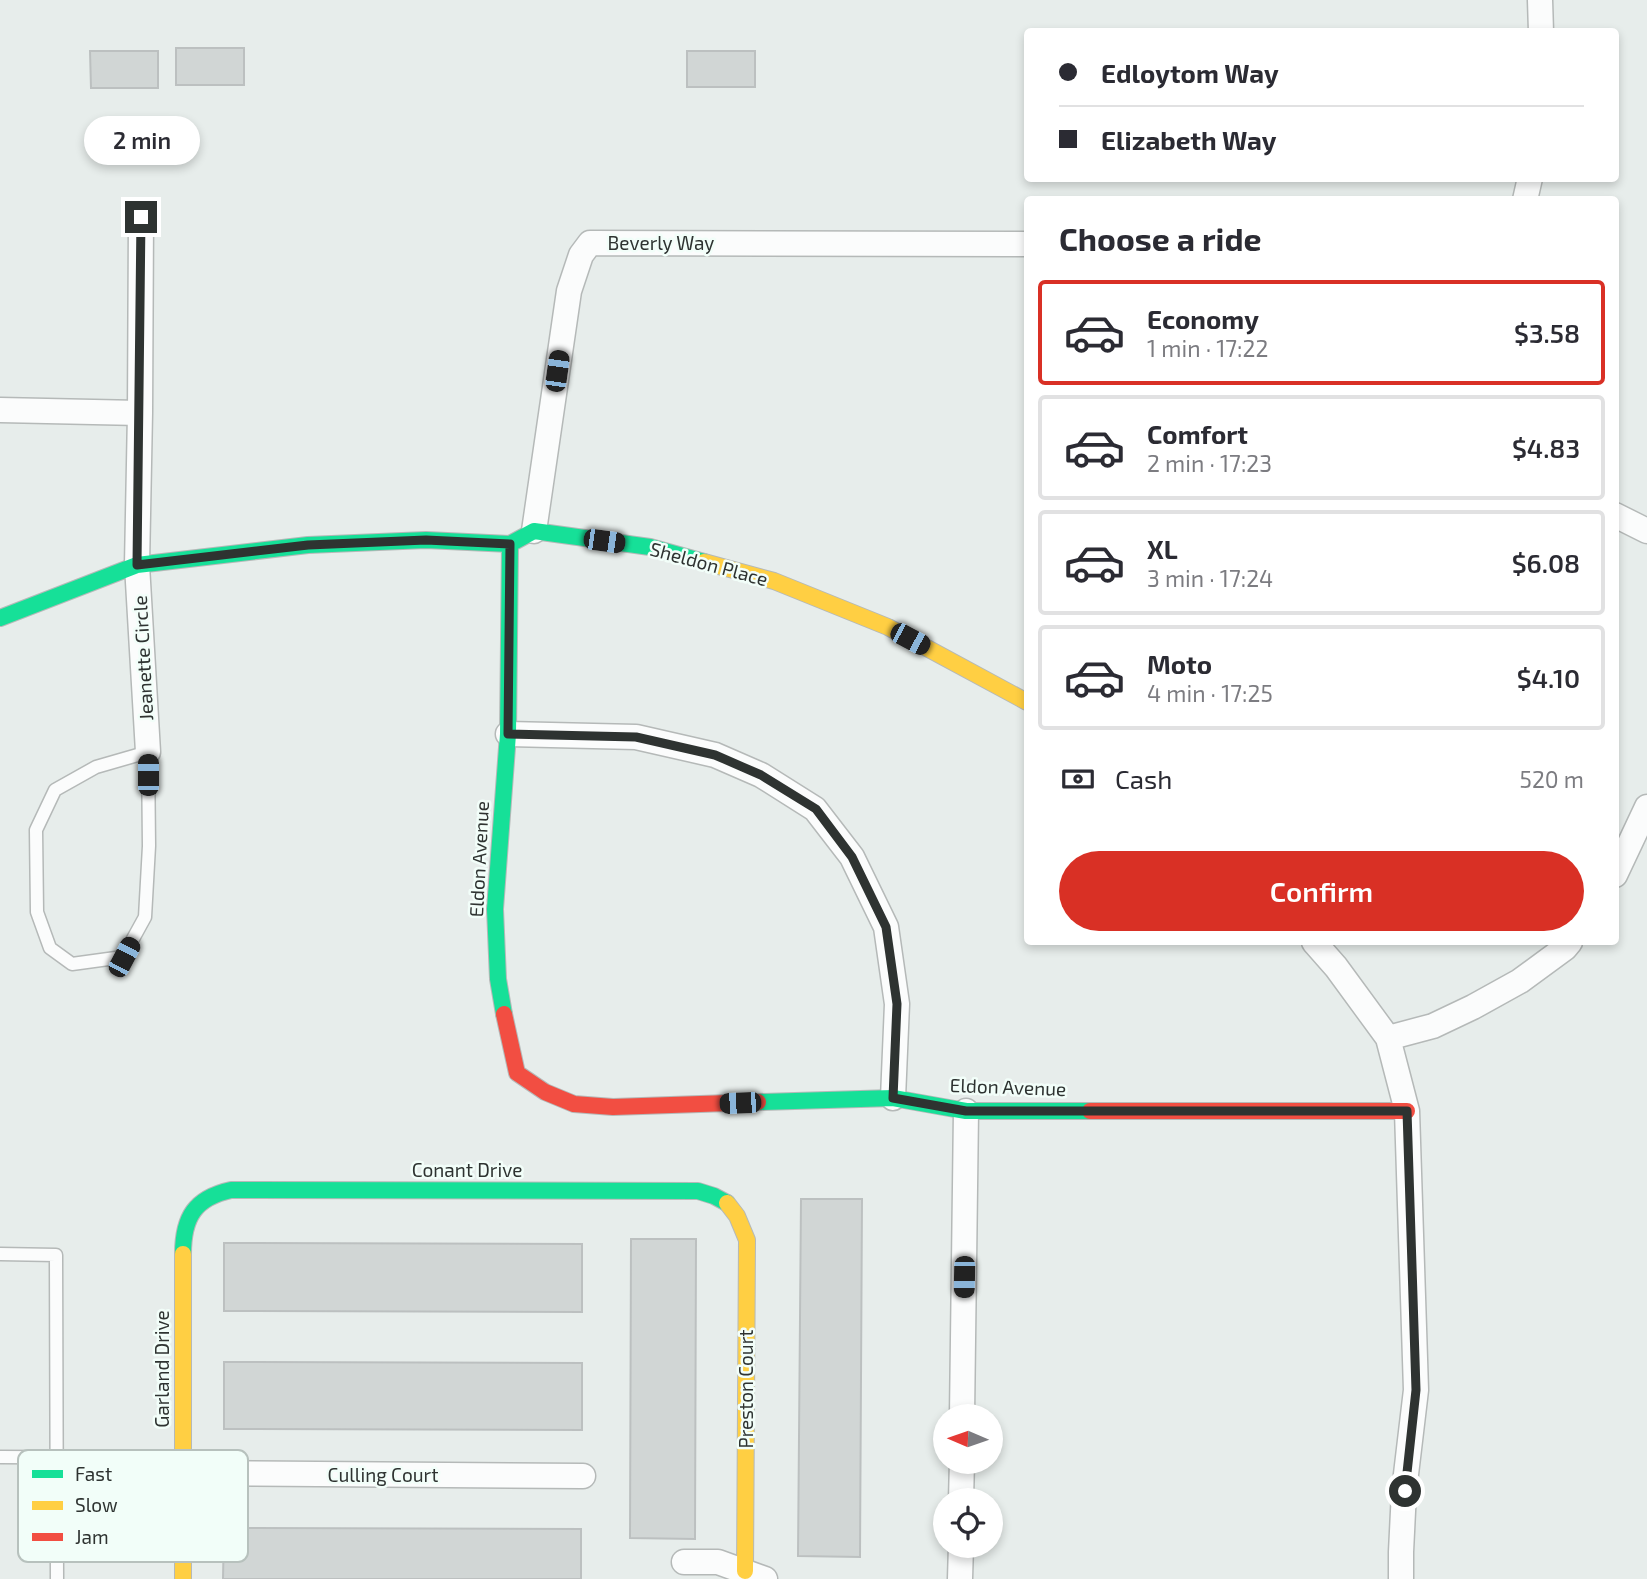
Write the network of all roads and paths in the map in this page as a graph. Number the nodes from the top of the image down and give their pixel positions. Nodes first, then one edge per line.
1 (1540, 0) edge
2 (1541, 28) edge
3 (141, 217) dead end
4 (1024, 244) edge
5 (0, 410) edge
6 (140, 413) junction
7 (1619, 517) edge
8 (534, 531) junction
9 (1647, 531) edge
10 (510, 544) junction
11 (137, 565) junction
12 (0, 618) edge
13 (1024, 700) edge
14 (508, 734) junction
15 (148, 752) junction
16 (1647, 807) edge
17 (1619, 866) edge
18 (1317, 945) edge
19 (1567, 945) edge
20 (1388, 1038) junction
21 (893, 1098) junction
22 (966, 1111) junction
23 (1407, 1111) junction
24 (197, 1204) joint
25 (734, 1210) joint
26 (0, 1254) edge
27 (962, 1404) edge
28 (56, 1450) edge
29 (183, 1450) edge
30 (0, 1457) edge
31 (18, 1457) edge
32 (248, 1468) edge
33 (583, 1476) dead end
34 (961, 1558) edge
35 (684, 1562) dead end
36 (755, 1575) edge
37 (960, 1579) edge
38 (1401, 1579) edge

1 - 2 street
3 - 6 street, Jeanette Circle
4 - 8 street, Beverly Way
5 - 6 street
6 - 11 street, Jeanette Circle
7 - 9 street
8 - 10 street
8 - 13 street, Sheldon Place
10 - 11 street
10 - 14 street, Eldon Avenue
11 - 12 street
11 - 15 street, Jeanette Circle
14 - 21 street
14 - 21 street, Eldon Avenue
15 - 15 lane
16 - 17 street
18 - 20 street
19 - 20 street
20 - 23 street
21 - 22 street, Eldon Avenue
22 - 23 street, Eldon Avenue
22 - 27 street
23 - 38 street
24 - 25 street, Conant Drive
24 - 29 street, Garland Drive
25 - 36 street, Preston Court
26 - 28 lane
30 - 31 lane
32 - 33 street, Culling Court
34 - 37 street
35 - 36 street, Preston Court

